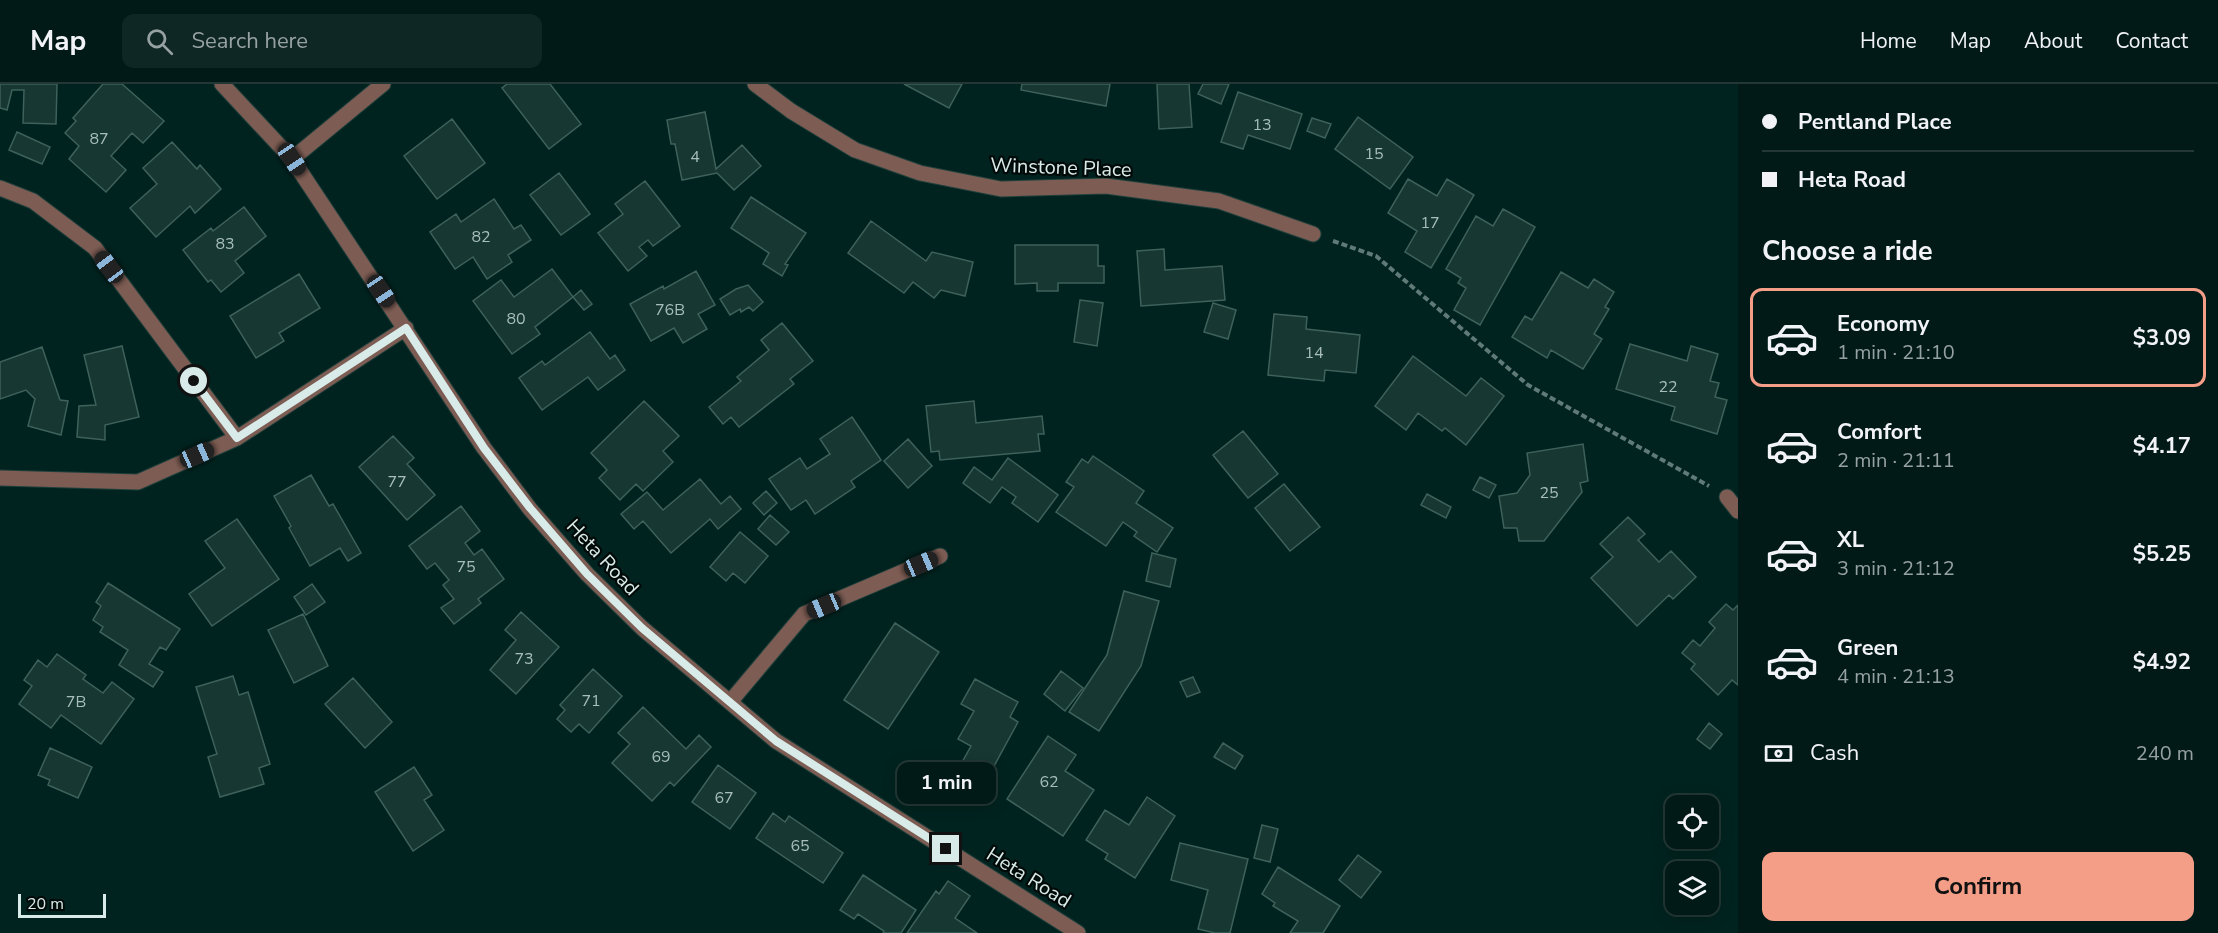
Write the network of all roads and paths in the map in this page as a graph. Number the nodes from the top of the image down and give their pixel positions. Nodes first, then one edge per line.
1 (222, 84) edge
2 (383, 84) edge
3 (755, 84) edge
4 (292, 159) junction
5 (0, 188) edge
6 (1313, 234) joint
7 (406, 328) junction
8 (237, 438) junction
9 (0, 478) edge
10 (1727, 497) joint
11 (1738, 511) edge
12 (940, 556) dead end
13 (730, 702) junction
14 (1078, 933) edge

1 - 4 street, Heta Road
2 - 4 street
3 - 6 street, Winstone Place
4 - 7 street, Heta Road
5 - 8 street
6 - 10 path
7 - 8 street
7 - 13 street, Heta Road
8 - 9 street
10 - 11 street
12 - 13 street
13 - 14 street, Heta Road

